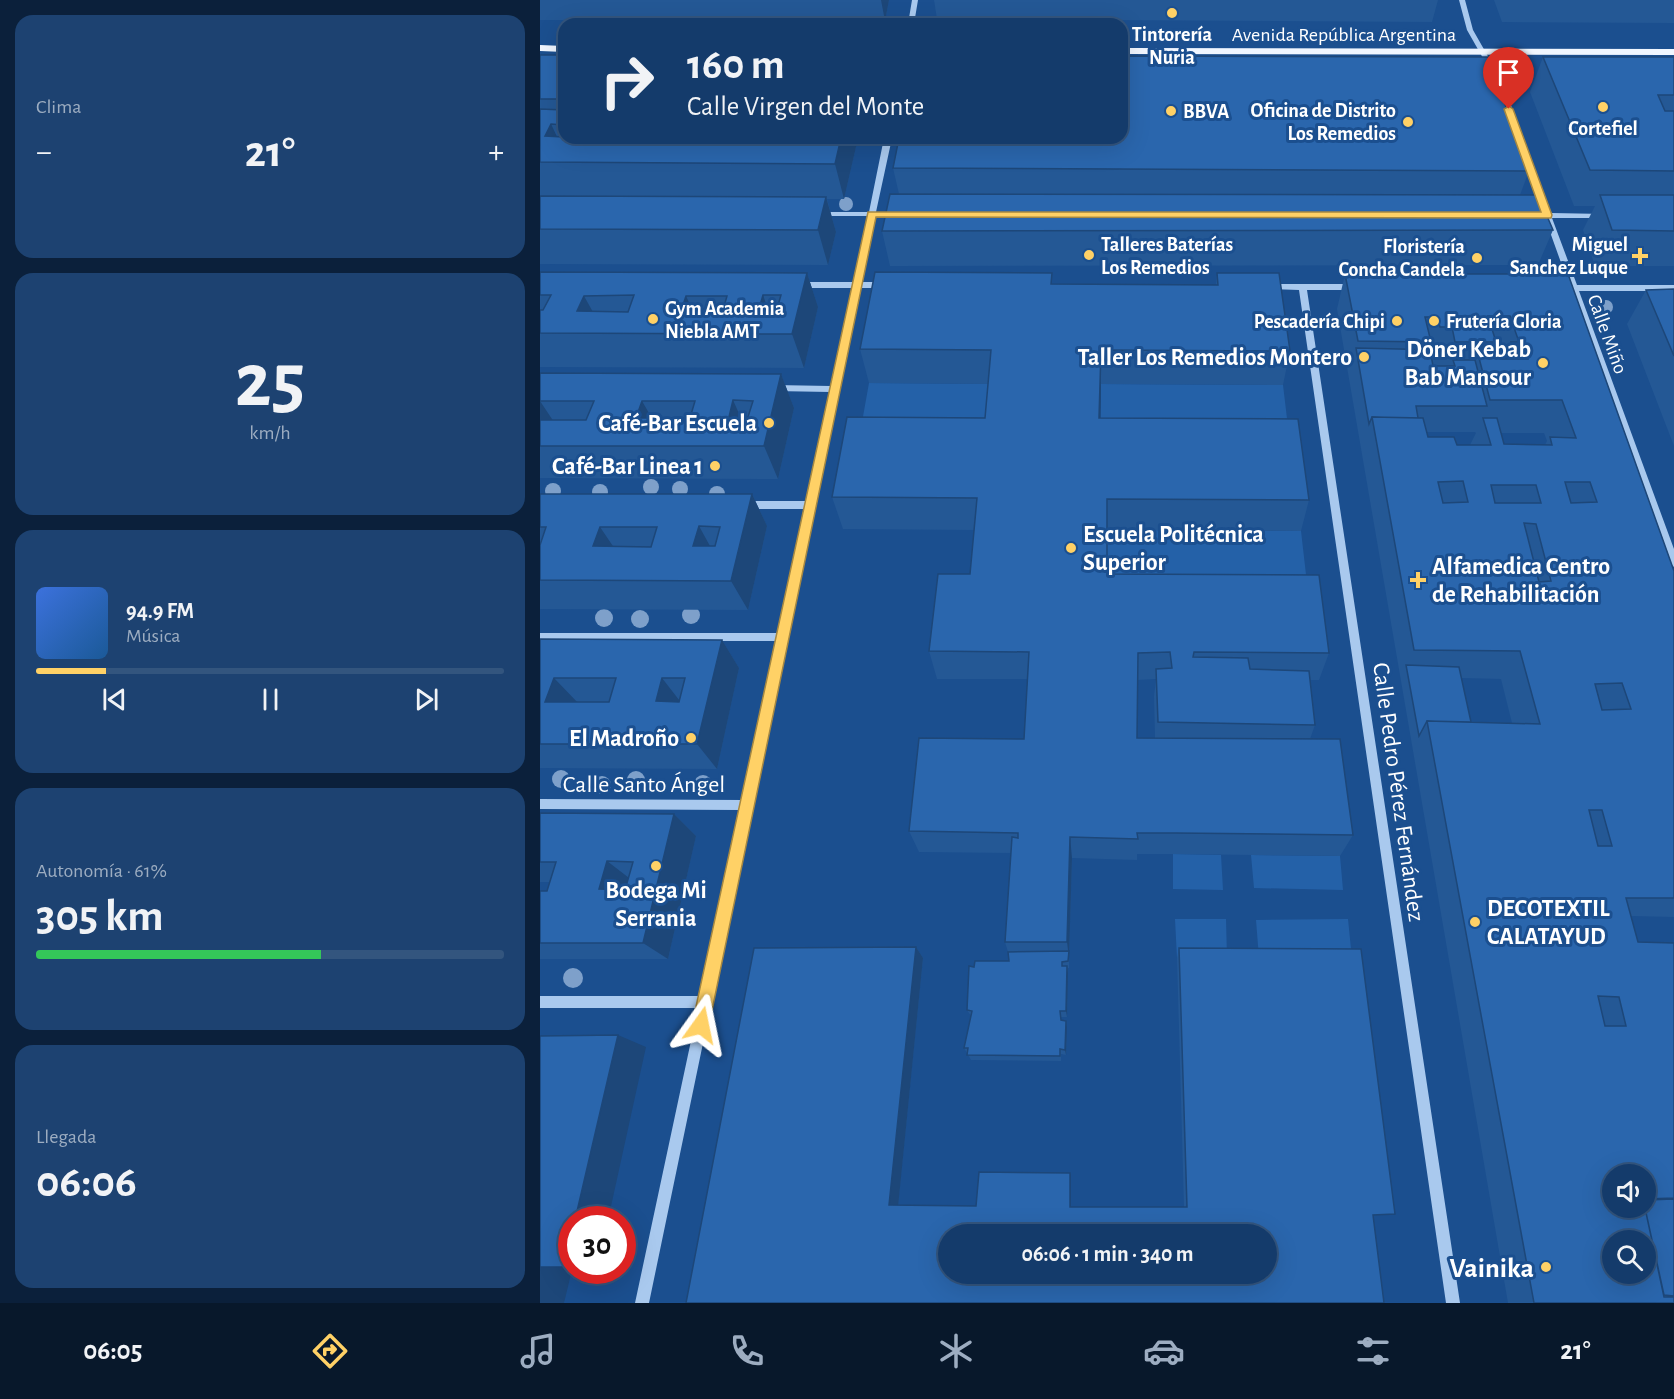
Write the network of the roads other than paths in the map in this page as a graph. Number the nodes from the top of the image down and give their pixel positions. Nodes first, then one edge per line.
1 (915, 0) edge
2 (1462, 0) edge
3 (912, 18) edge
4 (540, 48) edge
5 (558, 49) edge
6 (1128, 51) edge
7 (1482, 52) junction
8 (1674, 52) edge
9 (887, 144) edge
10 (801, 214) edge
11 (872, 214) junction
12 (908, 214) edge
13 (1524, 215) edge
14 (1547, 215) junction
15 (1616, 216) edge
16 (786, 285) edge
17 (857, 285) junction
18 (892, 285) edge
19 (1256, 287) edge
20 (1303, 287) junction
21 (1361, 287) edge
22 (1554, 288) edge
23 (1574, 288) junction
24 (1674, 288) edge
25 (764, 388) edge
26 (835, 388) junction
27 (728, 505) edge
28 (810, 505) junction
29 (1670, 538) edge
30 (1674, 563) edge
31 (540, 637) edge
32 (782, 637) junction
33 (540, 804) edge
34 (747, 805) junction
35 (540, 1002) edge
36 (706, 1002) junction
37 (642, 1303) edge
38 (1453, 1303) edge

1 - 3 street
2 - 7 street, Calle Miño
4 - 5 main road
6 - 7 main road, Avenida República Argentina
7 - 8 main road, Avenida República Argentina
7 - 14 street, Calle Miño
9 - 11 street
10 - 11 street
11 - 12 street
11 - 17 street
13 - 14 street
14 - 15 street
14 - 23 street, Calle Miño
16 - 17 street
17 - 18 street
17 - 26 street
19 - 20 street
20 - 21 street
20 - 38 street, Calle Pedro Pérez Fernández
22 - 23 street
23 - 24 street
23 - 29 street, Calle Miño
25 - 26 street
26 - 28 street
27 - 28 street
28 - 32 street
29 - 30 street, Calle Miño
31 - 32 street
32 - 34 street
33 - 34 street, Calle Santo Ángel
34 - 36 street
35 - 36 street
36 - 37 street

